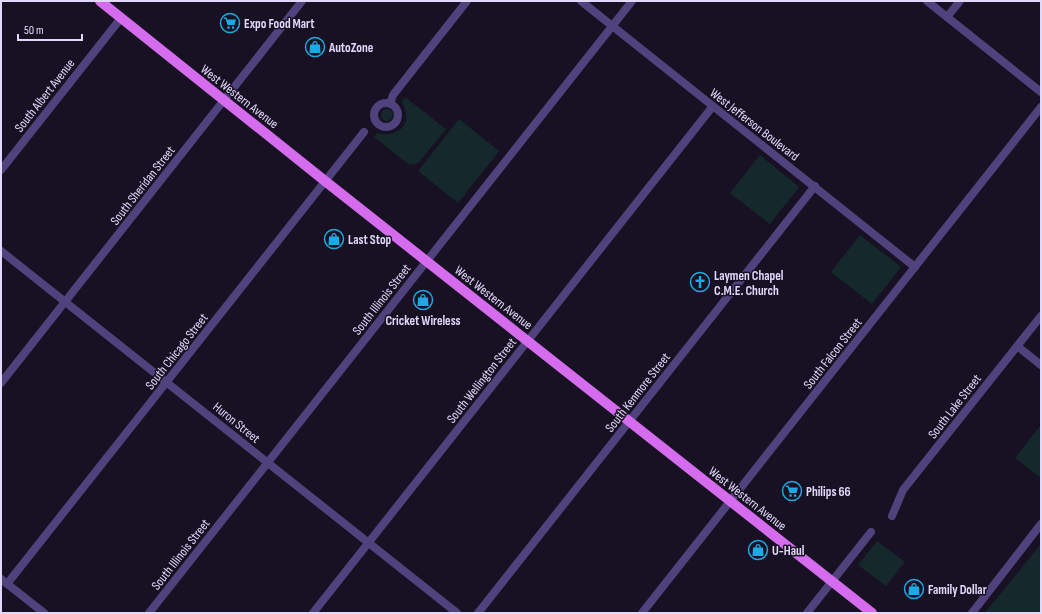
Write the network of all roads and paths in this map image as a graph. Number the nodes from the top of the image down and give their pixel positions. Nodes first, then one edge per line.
1 (100, 1) edge
2 (302, 1) edge
3 (467, 1) edge
4 (581, 1) edge
5 (632, 1) edge
6 (927, 1) edge
7 (960, 1) edge
8 (947, 17) junction
9 (121, 18) junction
10 (612, 26) junction
11 (1041, 92) edge
12 (224, 99) junction
13 (390, 104) dead end
14 (713, 106) junction
15 (1041, 107) edge
16 (364, 132) dead end
17 (1, 170) edge
18 (326, 181) junction
19 (814, 186) junction
20 (1, 251) edge
21 (427, 260) junction
22 (915, 267) junction
23 (65, 302) junction
24 (1041, 316) edge
25 (528, 341) junction
26 (1017, 346) junction
27 (1041, 365) edge
28 (167, 382) junction
29 (1, 383) edge
30 (630, 421) junction
31 (267, 463) junction
32 (730, 501) junction
33 (892, 516) dead end
34 (1041, 524) edge
35 (871, 532) dead end
36 (368, 543) junction
37 (832, 581) junction
38 (4, 582) edge
39 (44, 613) edge
40 (149, 613) edge
41 (313, 613) edge
42 (457, 613) edge
43 (478, 613) edge
44 (642, 613) edge
45 (807, 613) edge
46 (872, 613) edge
47 (972, 613) edge

1 - 9 main road, West Western Avenue
2 - 12 street, South Sheridan Street
3 - 13 street
4 - 10 street, West Jefferson Boulevard
5 - 10 street, South Illinois Street
6 - 8 street
7 - 8 street
8 - 11 street
9 - 12 main road, West Western Avenue
9 - 17 street, South Albert Avenue
10 - 14 street, West Jefferson Boulevard
10 - 21 street, South Illinois Street
12 - 18 main road, West Western Avenue
12 - 23 street, South Sheridan Street
14 - 19 street, West Jefferson Boulevard
14 - 25 street, South Wellington Street
15 - 22 street, South Falcon Street
16 - 18 street, South Chicago Street
18 - 21 main road, West Western Avenue
18 - 28 street, South Chicago Street
19 - 22 street, West Jefferson Boulevard
19 - 30 street, South Kenmore Street
20 - 23 street, Huron Street
21 - 25 main road, West Western Avenue
21 - 31 street, South Illinois Street
22 - 32 street, South Falcon Street
23 - 28 street, Huron Street
23 - 29 street, South Sheridan Street
24 - 26 street, South Lake Street
25 - 30 main road, West Western Avenue
25 - 36 street, South Wellington Street
26 - 27 street
26 - 33 street, South Lake Street
28 - 31 street, Huron Street
28 - 38 street, South Chicago Street
30 - 32 main road, West Western Avenue
30 - 43 street, South Kenmore Street
31 - 36 street, Huron Street
31 - 40 street, South Illinois Street
32 - 37 main road, West Western Avenue
32 - 44 street, South Falcon Street
34 - 47 street
35 - 37 street
36 - 41 street, South Wellington Street
36 - 42 street, Huron Street
37 - 45 street
37 - 46 main road, West Western Avenue
38 - 39 street

